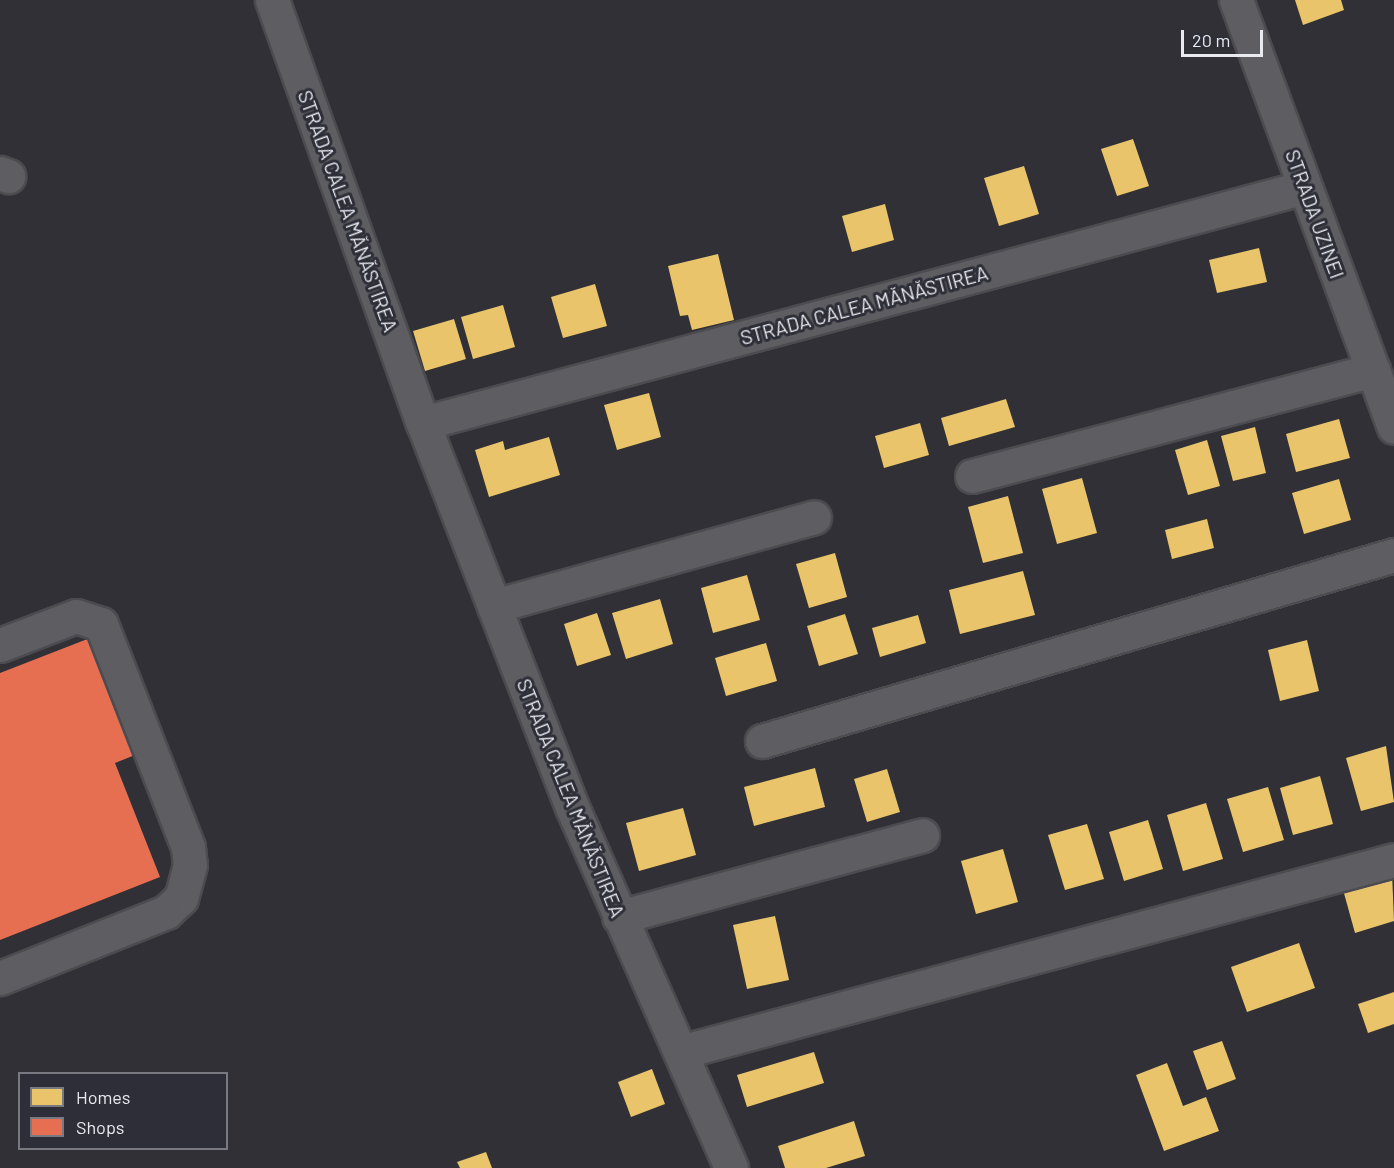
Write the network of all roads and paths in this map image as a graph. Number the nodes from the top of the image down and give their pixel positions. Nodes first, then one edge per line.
1 (272, 0) edge
2 (1236, 0) edge
3 (1305, 187) junction
4 (1373, 370) junction
5 (423, 423) junction
6 (1394, 427) edge
7 (972, 476) dead end
8 (814, 517) dead end
9 (1394, 555) edge
10 (494, 606) junction
11 (0, 645) edge
12 (762, 741) dead end
13 (922, 835) dead end
14 (1394, 860) edge
15 (619, 917) junction
16 (0, 978) edge
17 (684, 1051) junction
18 (731, 1168) edge

1 - 5 street, STRADA CALEA MĂNĂSTIREA
2 - 3 street, STRADA UZINEI
3 - 4 street, STRADA UZINEI
3 - 5 street, STRADA CALEA MĂNĂSTIREA
4 - 6 street, STRADA UZINEI
4 - 7 street
5 - 10 street, STRADA CALEA MĂNĂSTIREA
8 - 10 street
9 - 12 street
10 - 15 street, STRADA CALEA MĂNĂSTIREA
11 - 16 street
13 - 15 street
14 - 17 street
15 - 17 street, STRADA CALEA MĂNĂSTIREA
17 - 18 street, STRADA CALEA MĂNĂSTIREA

